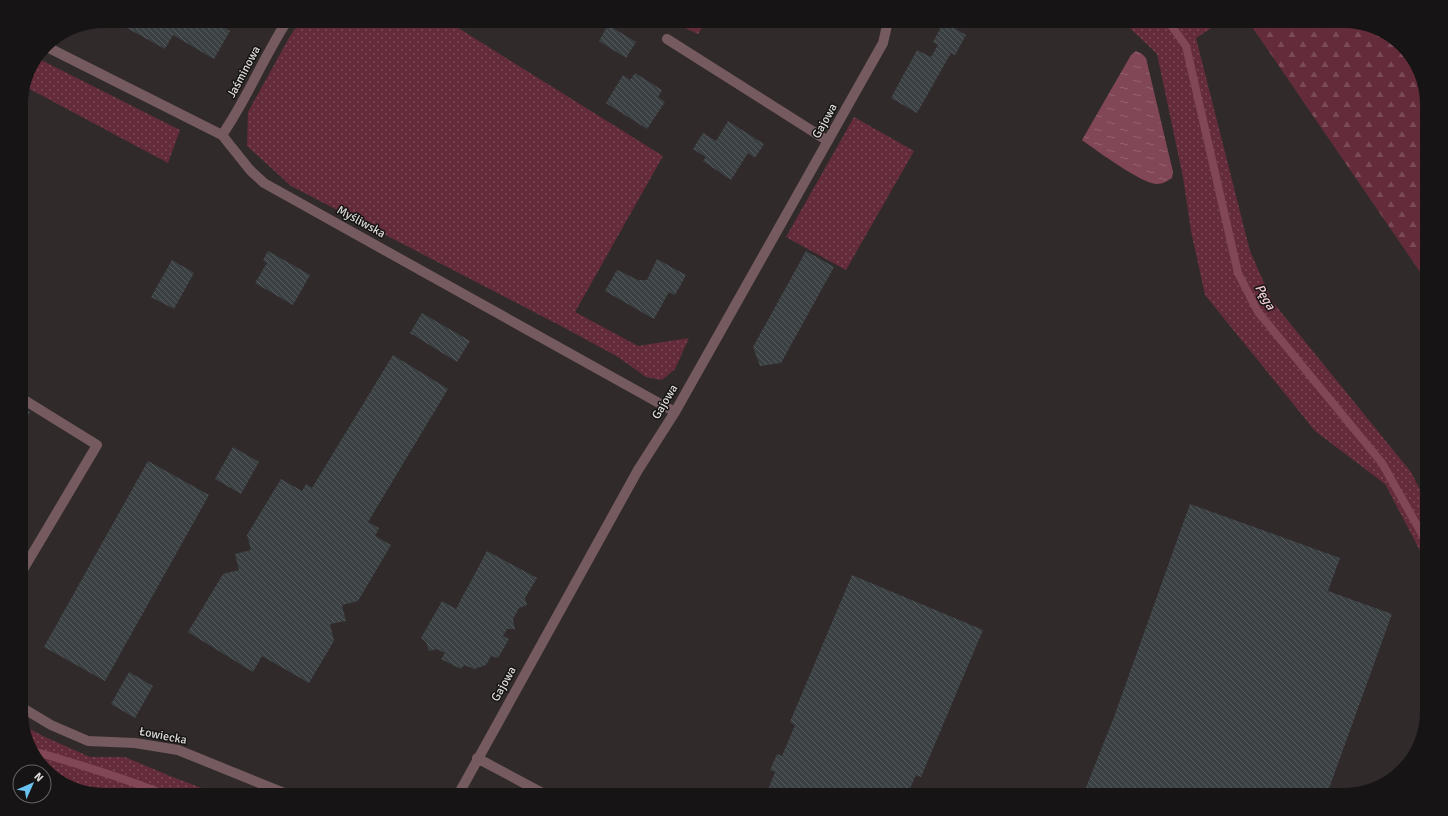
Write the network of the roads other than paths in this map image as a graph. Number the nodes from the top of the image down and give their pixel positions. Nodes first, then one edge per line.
1 (282, 28) edge
2 (886, 28) edge
3 (668, 39) dead end
4 (51, 49) edge
5 (222, 135) junction
6 (828, 141) junction
7 (28, 402) edge
8 (675, 412) junction
9 (28, 561) edge
10 (28, 711) edge
11 (478, 758) junction
12 (272, 788) edge
13 (462, 788) edge
14 (533, 788) edge

1 - 5 street, Jaśminowa
2 - 6 street, Gajowa
3 - 6 street
4 - 5 street, Myśliwska
5 - 8 street, Myśliwska
6 - 8 street, Gajowa
7 - 9 street
8 - 11 street, Gajowa
10 - 12 street, Łowiecka
11 - 13 street, Gajowa
11 - 14 street

